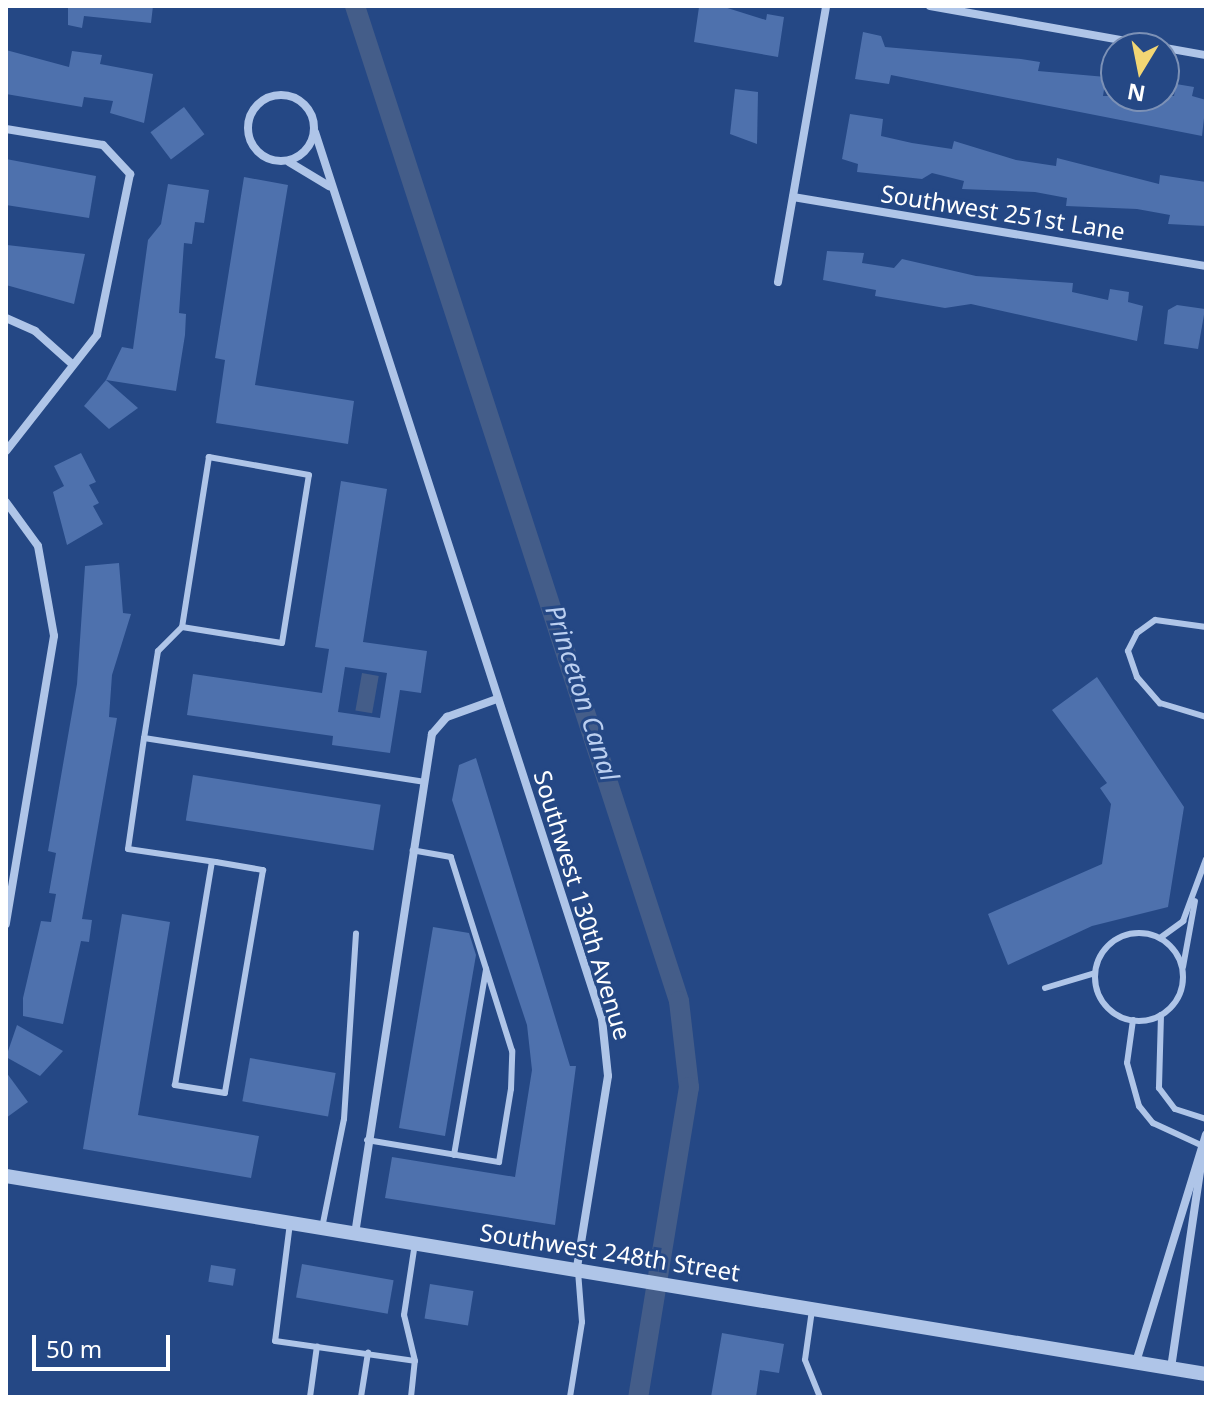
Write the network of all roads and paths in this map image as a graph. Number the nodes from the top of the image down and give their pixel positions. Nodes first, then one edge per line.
1 (826, 6) edge
2 (930, 6) edge
3 (1206, 55) edge
4 (6, 129) edge
5 (315, 132) junction
6 (288, 161) junction
7 (329, 186) junction
8 (793, 197) junction
9 (1206, 266) edge
10 (778, 282) dead end
11 (6, 318) edge
12 (72, 364) junction
13 (6, 451) edge
14 (6, 502) edge
15 (182, 627) junction
16 (1206, 627) edge
17 (497, 699) junction
18 (1206, 717) edge
19 (144, 738) junction
20 (424, 782) junction
21 (413, 850) junction
22 (1206, 859) edge
23 (212, 862) junction
24 (1195, 898) junction
25 (6, 924) edge
26 (356, 933) dead end
27 (1160, 938) junction
28 (486, 965) junction
29 (1183, 967) junction
30 (1095, 973) junction
31 (1045, 988) dead end
32 (1161, 1015) junction
33 (1133, 1020) junction
34 (1206, 1119) edge
35 (1206, 1135) edge
36 (367, 1140) junction
37 (1203, 1146) junction
38 (454, 1155) junction
39 (6, 1176) edge
40 (290, 1223) junction
41 (322, 1228) junction
42 (355, 1234) junction
43 (415, 1243) junction
44 (577, 1268) junction
45 (813, 1307) junction
46 (317, 1346) junction
47 (368, 1353) junction
48 (415, 1361) junction
49 (1136, 1362) junction
50 (1171, 1368) junction
51 (1206, 1374) edge
52 (310, 1397) edge
53 (361, 1397) edge
54 (411, 1397) edge
55 (570, 1397) edge
56 (820, 1397) edge

1 - 8 street
2 - 3 street
4 - 12 street
5 - 6 street
5 - 6 street
5 - 7 street, Southwest 130th Avenue
6 - 7 street
7 - 17 street, Southwest 130th Avenue
8 - 9 street, Southwest 251st Lane
8 - 10 street
11 - 12 street
12 - 13 street
14 - 25 street
15 - 15 lane
15 - 19 lane
16 - 18 lane
17 - 20 street
17 - 44 street, Southwest 130th Avenue
19 - 20 lane
19 - 23 lane
20 - 21 street
21 - 28 lane
21 - 36 street
22 - 24 lane
23 - 23 lane
24 - 27 lane
24 - 29 lane
26 - 41 lane
27 - 29 lane
27 - 30 lane
28 - 38 lane
28 - 38 lane
29 - 32 lane
30 - 31 lane
30 - 33 lane
32 - 33 lane
32 - 34 lane
33 - 37 lane
35 - 37 street
36 - 38 lane
36 - 42 street
37 - 49 street
37 - 50 street
39 - 40 street, Southwest 248th Street
40 - 41 street, Southwest 248th Street
40 - 46 lane
41 - 42 street, Southwest 248th Street
42 - 43 street, Southwest 248th Street
43 - 44 street, Southwest 248th Street
43 - 48 lane
44 - 45 street, Southwest 248th Street
44 - 55 lane
45 - 49 street, Southwest 248th Street
45 - 56 lane
46 - 47 lane
46 - 52 lane
47 - 48 lane
47 - 53 lane
48 - 54 lane
49 - 50 street, Southwest 248th Street
50 - 51 street, Southwest 248th Street

